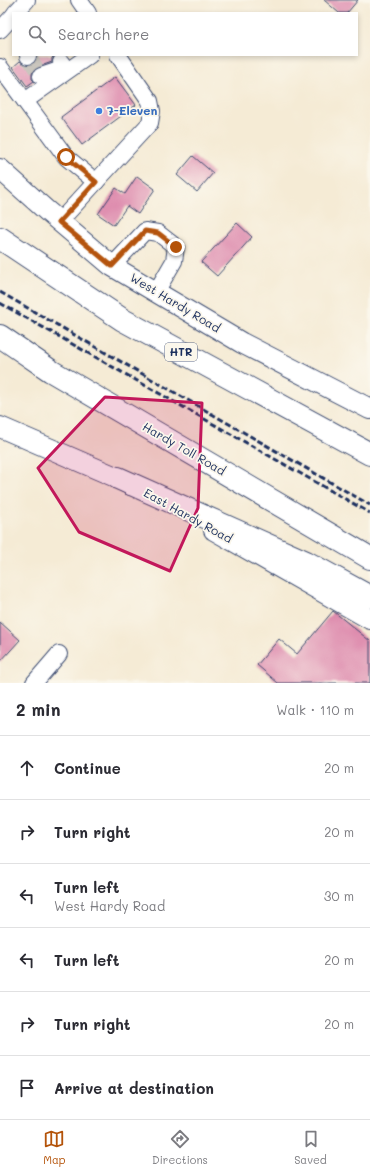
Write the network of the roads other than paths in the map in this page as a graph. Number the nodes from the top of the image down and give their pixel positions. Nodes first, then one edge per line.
1 (12, 17) edge
2 (0, 30) edge
3 (87, 56) edge
4 (119, 56) edge
5 (67, 64) edge
6 (0, 66) edge
7 (42, 76) dead end
8 (25, 102) junction
9 (0, 170) edge
10 (96, 182) junction
11 (59, 222) junction
12 (0, 238) edge
13 (112, 266) junction
14 (156, 292) junction
15 (0, 336) edge
16 (370, 409) edge
17 (0, 427) edge
18 (370, 454) edge
19 (118, 478) junction
20 (370, 558) edge
21 (370, 597) edge
22 (370, 618) edge
23 (59, 654) dead end
24 (34, 683) edge

1 - 2 street
3 - 5 street
4 - 10 street
5 - 7 street
5 - 8 street
6 - 8 street
8 - 10 street
9 - 11 main road, West Hardy Road
10 - 11 street
11 - 13 main road, West Hardy Road
12 - 18 highway, HTR
13 - 14 main road, West Hardy Road
13 - 14 street
14 - 16 main road, West Hardy Road
15 - 20 highway, Hardy Toll Road
17 - 19 main road, East Hardy Road
19 - 21 highway
19 - 22 main road, East Hardy Road
23 - 24 street

